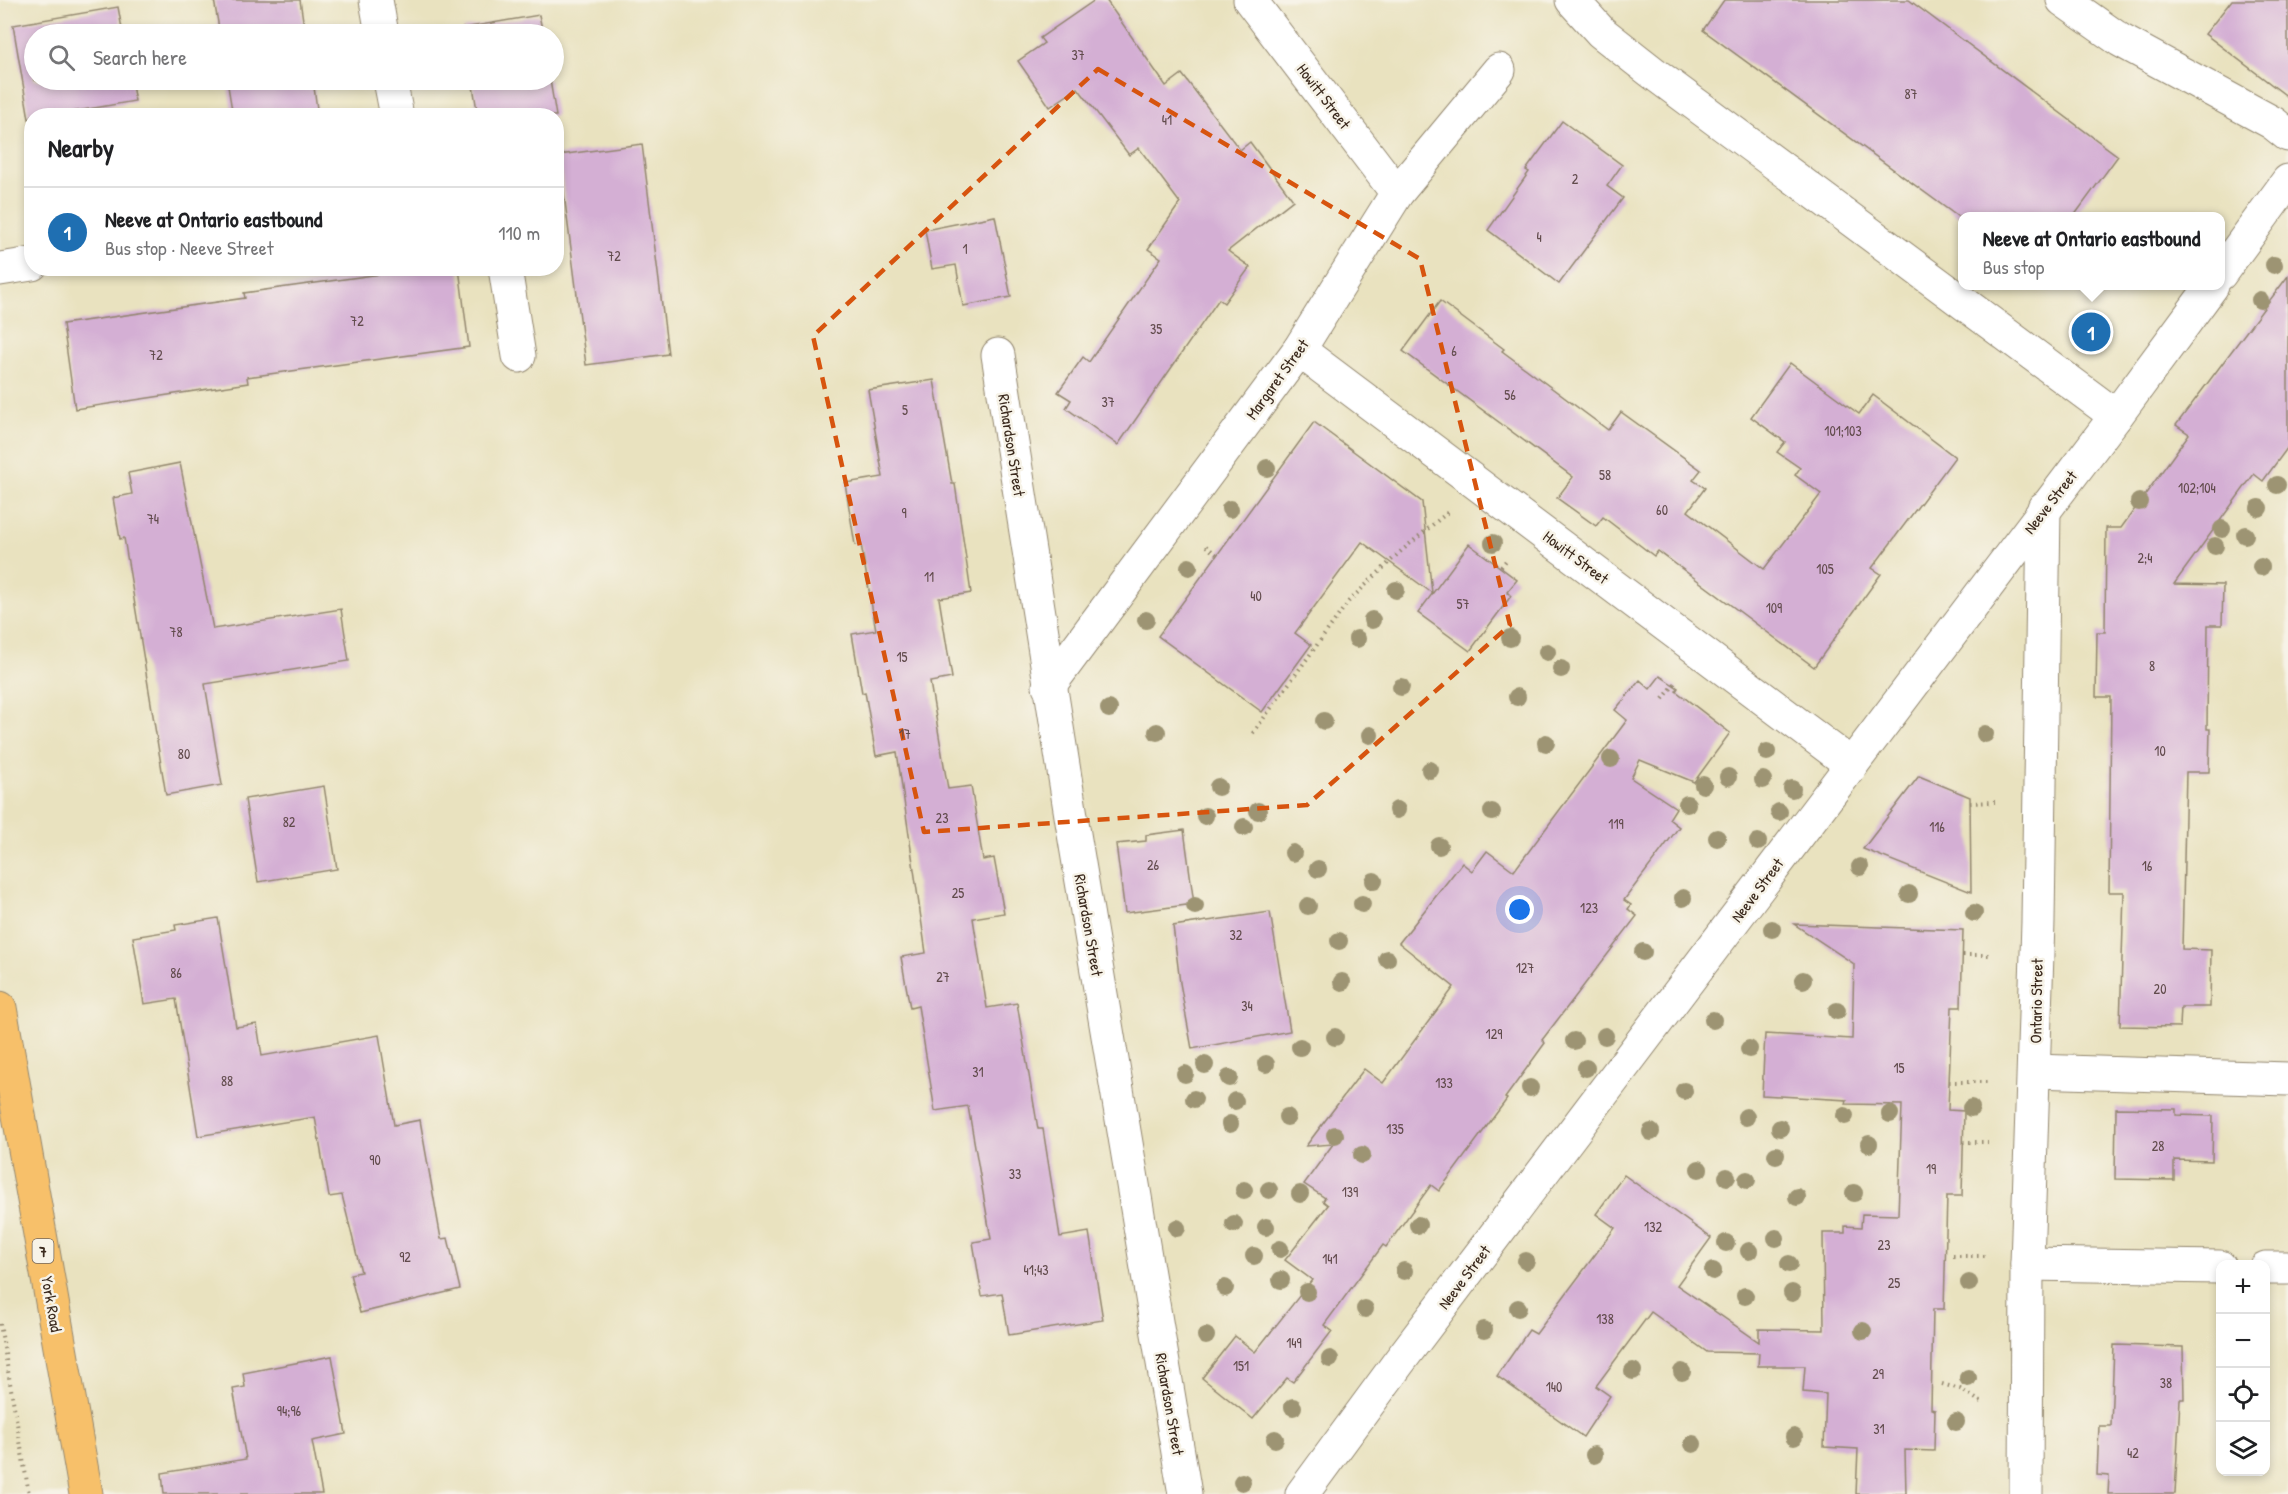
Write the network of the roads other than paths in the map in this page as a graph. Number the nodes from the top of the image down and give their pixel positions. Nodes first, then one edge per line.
1 (376, 0) edge
2 (1251, 0) edge
3 (1572, 0) edge
4 (2063, 0) edge
5 (380, 24) edge
6 (1499, 70) dead end
7 (392, 90) edge
8 (395, 108) edge
9 (2288, 135) edge
10 (2288, 181) edge
11 (1397, 192) junction
12 (24, 265) edge
13 (2225, 267) edge
14 (0, 269) edge
15 (506, 276) edge
16 (2208, 290) edge
17 (1299, 350) junction
18 (998, 355) dead end
19 (519, 356) dead end
20 (2116, 416) junction
21 (2044, 508) junction
22 (1049, 686) junction
23 (1852, 765) junction
24 (0, 1008) edge
25 (2034, 1071) junction
26 (2288, 1079) edge
27 (2027, 1263) junction
28 (2216, 1267) edge
29 (2270, 1268) edge
30 (2288, 1268) edge
31 (1311, 1488) edge
32 (86, 1494) edge
33 (1185, 1494) edge
34 (2026, 1494) edge

1 - 5 street
2 - 11 street, Howitt Street
3 - 20 street
4 - 9 street
6 - 11 street, Margaret Street
7 - 8 street
10 - 13 street
11 - 17 street, Margaret Street
12 - 14 street
15 - 19 street
16 - 20 street, Neeve Street
17 - 22 street, Margaret Street
17 - 23 street, Howitt Street
18 - 22 street, Richardson Street
20 - 21 street, Neeve Street
21 - 23 street, Neeve Street
21 - 25 street, Ontario Street
22 - 33 street, Richardson Street
23 - 31 street, Neeve Street
24 - 32 main road, York Road / 7
25 - 26 street
25 - 27 street, Ontario Street
27 - 28 street
27 - 34 street, Ontario Street
29 - 30 street

